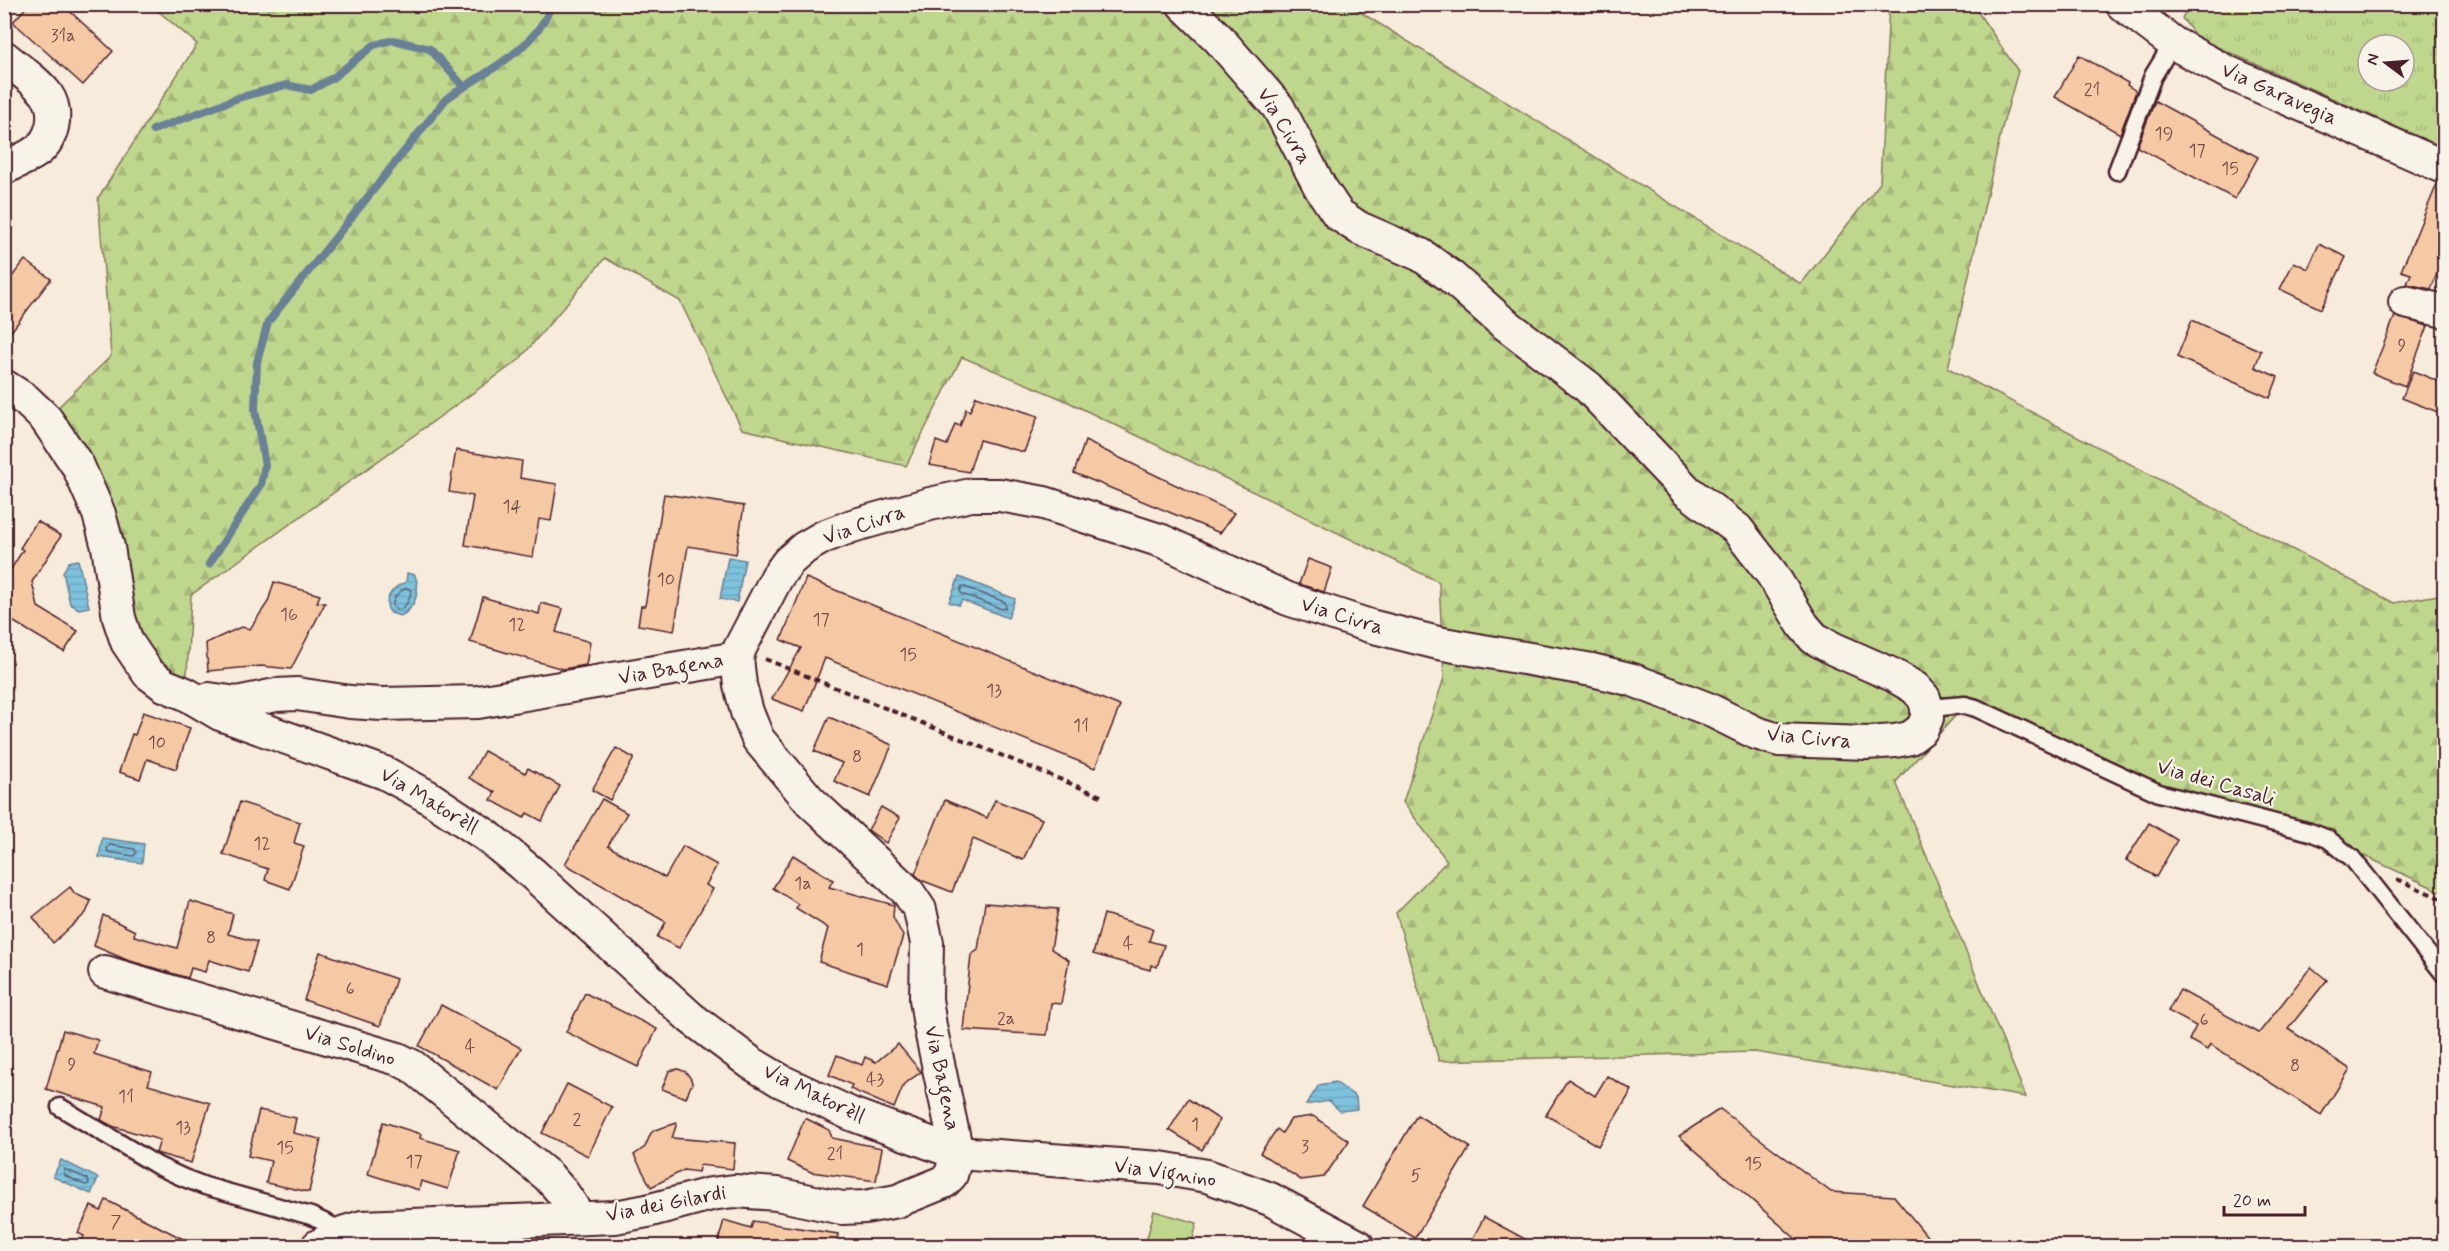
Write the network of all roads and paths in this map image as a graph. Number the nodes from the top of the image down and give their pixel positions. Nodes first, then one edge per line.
1 (1183, 4) edge
2 (2122, 4) edge
3 (2173, 43) junction
4 (4, 57) edge
5 (2445, 167) edge
6 (4, 168) edge
7 (2117, 171) dead end
8 (2405, 302) dead end
9 (2445, 311) edge
10 (4, 386) edge
11 (738, 653) junction
12 (186, 694) junction
13 (289, 694) junction
14 (1927, 708) junction
15 (275, 734) junction
16 (1101, 796) dead end
17 (105, 972) dead end
18 (2445, 974) edge
19 (60, 1107) dead end
20 (957, 1153) junction
21 (579, 1217) junction
22 (345, 1232) junction
23 (318, 1246) edge
24 (1358, 1246) edge

1 - 14 street, Via Civra
2 - 3 street, Via Garavegia
3 - 5 street, Via Garavegia
3 - 7 lane
4 - 6 street
8 - 9 street
10 - 12 street, Via Matorèll
11 - 13 street, Via Bagena
11 - 14 street, Via Civra
11 - 16 path
11 - 20 street, Via Bagena
12 - 13 street, Via Bagena
12 - 15 street, Via Matorèll
13 - 15 street
14 - 18 lane, Via dei Casali
15 - 20 street, Via Matorèll
17 - 21 street, Via Soldino
19 - 22 lane
20 - 21 street, Via dei Gilardi
20 - 24 street, Via Vignino
21 - 22 street, Via dei Gilardi
22 - 23 street, Via dei Gilardi

